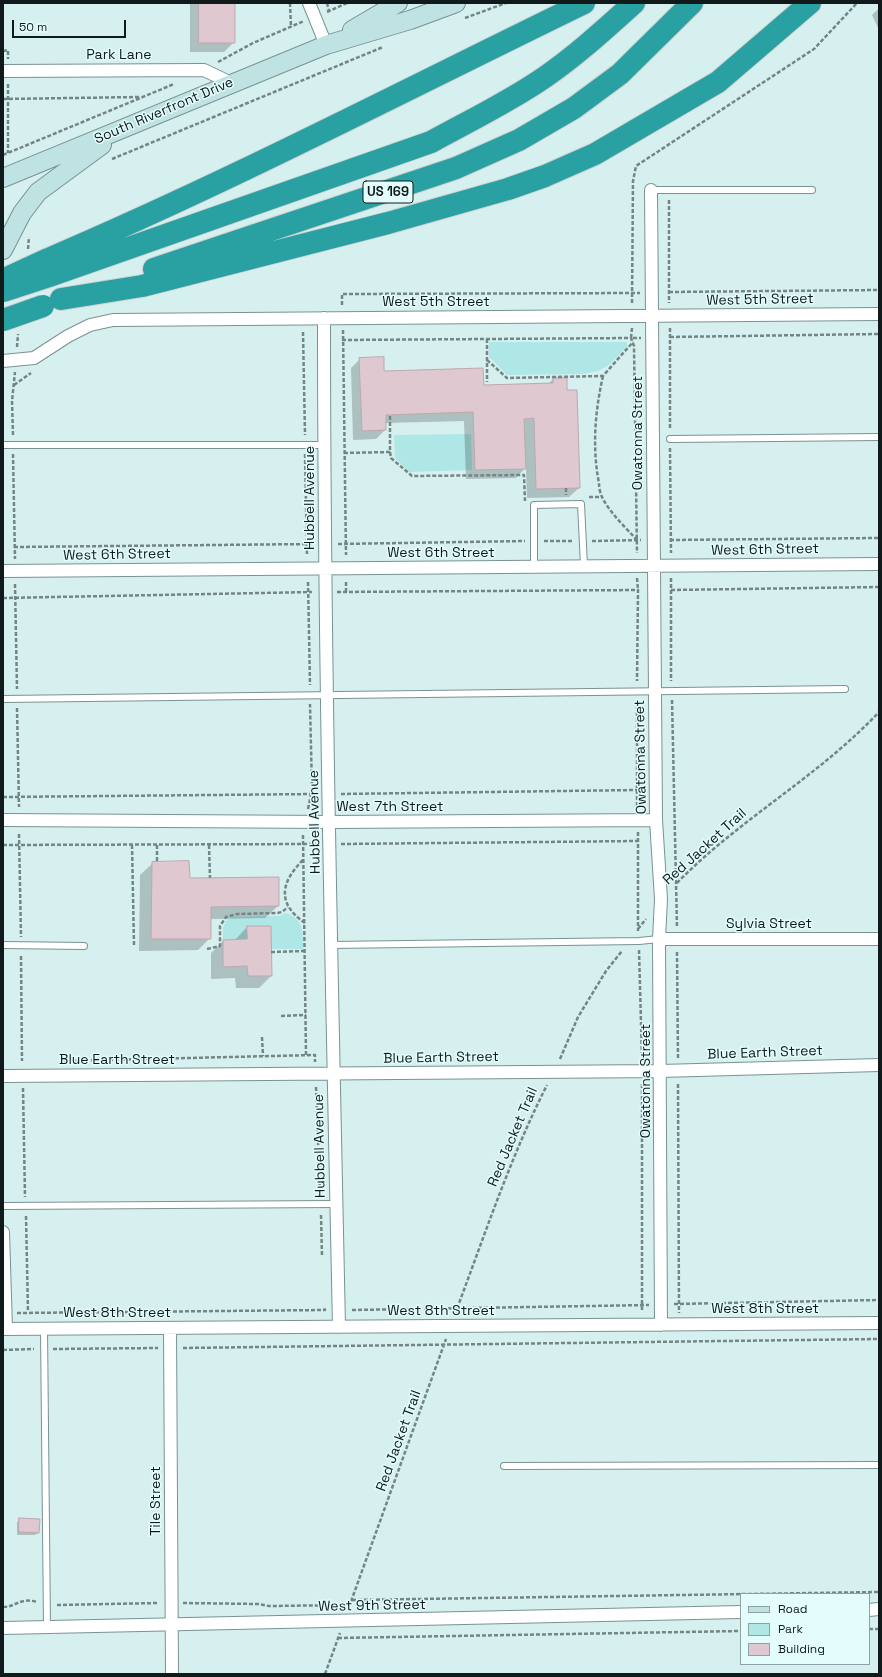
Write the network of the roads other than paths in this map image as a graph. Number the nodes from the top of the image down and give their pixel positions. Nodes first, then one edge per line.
1 (309, 3) edge
2 (398, 3) edge
3 (584, 3) edge
4 (634, 3) edge
5 (692, 3) edge
6 (810, 3) edge
7 (459, 11) edge
8 (326, 45) junction
9 (5, 71) edge
10 (231, 83) junction
11 (132, 124) junction
12 (3, 178) edge
13 (651, 190) joint
14 (812, 190) dead end
15 (3, 250) edge
16 (40, 264) junction
17 (3, 280) edge
18 (3, 291) edge
19 (52, 302) junction
20 (879, 314) edge
21 (653, 317) junction
22 (324, 318) junction
23 (11, 326) edge
24 (3, 361) edge
25 (879, 436) edge
26 (670, 439) road end
27 (3, 445) edge
28 (324, 445) junction
29 (879, 564) edge
30 (584, 566) junction
31 (654, 566) junction
32 (534, 567) junction
33 (325, 568) junction
34 (9, 571) edge
35 (845, 689) dead end
36 (655, 690) junction
37 (327, 695) junction
38 (3, 699) edge
39 (3, 820) edge
40 (656, 820) junction
41 (330, 822) junction
42 (659, 939) junction
43 (879, 939) edge
44 (331, 945) junction
45 (3, 946) edge
46 (84, 946) dead end
47 (879, 1065) edge
48 (661, 1071) junction
49 (333, 1075) junction
50 (3, 1076) edge
51 (336, 1204) junction
52 (3, 1206) edge
53 (3, 1232) edge
54 (879, 1323) edge
55 (661, 1325) junction
56 (339, 1327) junction
57 (44, 1328) junction
58 (170, 1328) junction
59 (4, 1329) edge
60 (879, 1465) edge
61 (504, 1466) dead end
62 (740, 1612) edge
63 (171, 1623) junction
64 (47, 1627) junction
65 (3, 1628) edge
66 (172, 1674) edge

1 - 8 street
2 - 8 main road, South Riverfront Drive
3 - 16 highway
4 - 16 highway, US 169
5 - 19 highway, US 169
6 - 19 highway
7 - 8 main road, South Riverfront Drive
8 - 10 main road, South Riverfront Drive
9 - 10 street, Park Lane
10 - 11 main road, South Riverfront Drive
11 - 12 main road, South Riverfront Drive
11 - 15 main road
13 - 14 lane
13 - 21 street, Owatonna Street
16 - 17 highway, bridge
16 - 18 highway, US 169, bridge
19 - 23 highway, US 169, bridge
20 - 21 street, West 5th Street
21 - 22 street, West 5th Street
21 - 31 street, Owatonna Street
22 - 24 street, West 5th Street
22 - 28 street, Hubbell Avenue
25 - 26 lane
27 - 28 lane
28 - 33 street, Hubbell Avenue
29 - 31 street, West 6th Street
30 - 31 street, West 6th Street
30 - 32 street, West 6th Street
30 - 32 lane
31 - 36 street, Owatonna Street
32 - 33 street, West 6th Street
33 - 34 street, West 6th Street
33 - 37 street, Hubbell Avenue
35 - 36 lane
36 - 37 lane
36 - 40 street, Owatonna Street
37 - 38 lane
37 - 41 street, Hubbell Avenue
39 - 41 street, West 7th Street
40 - 41 street, West 7th Street
40 - 42 street, Owatonna Street
41 - 44 street, Hubbell Avenue
42 - 43 street, Sylvia Street
42 - 44 lane
42 - 48 street, Owatonna Street
44 - 49 street, Hubbell Avenue
45 - 46 lane
47 - 48 street, Blue Earth Street
48 - 49 street, Blue Earth Street
48 - 55 street, Owatonna Street
49 - 50 street, Blue Earth Street
49 - 51 street, Hubbell Avenue
51 - 52 lane
51 - 56 street, Hubbell Avenue
53 - 59 street
54 - 55 street, West 8th Street
55 - 56 street, West 8th Street
56 - 58 street, West 8th Street
57 - 58 street, West 8th Street
57 - 59 street, West 8th Street
57 - 64 lane
58 - 63 street, Tile Street
60 - 61 lane
62 - 63 street, West 9th Street
63 - 64 street, West 9th Street
63 - 66 street, Tile Street
64 - 65 street, West 9th Street

